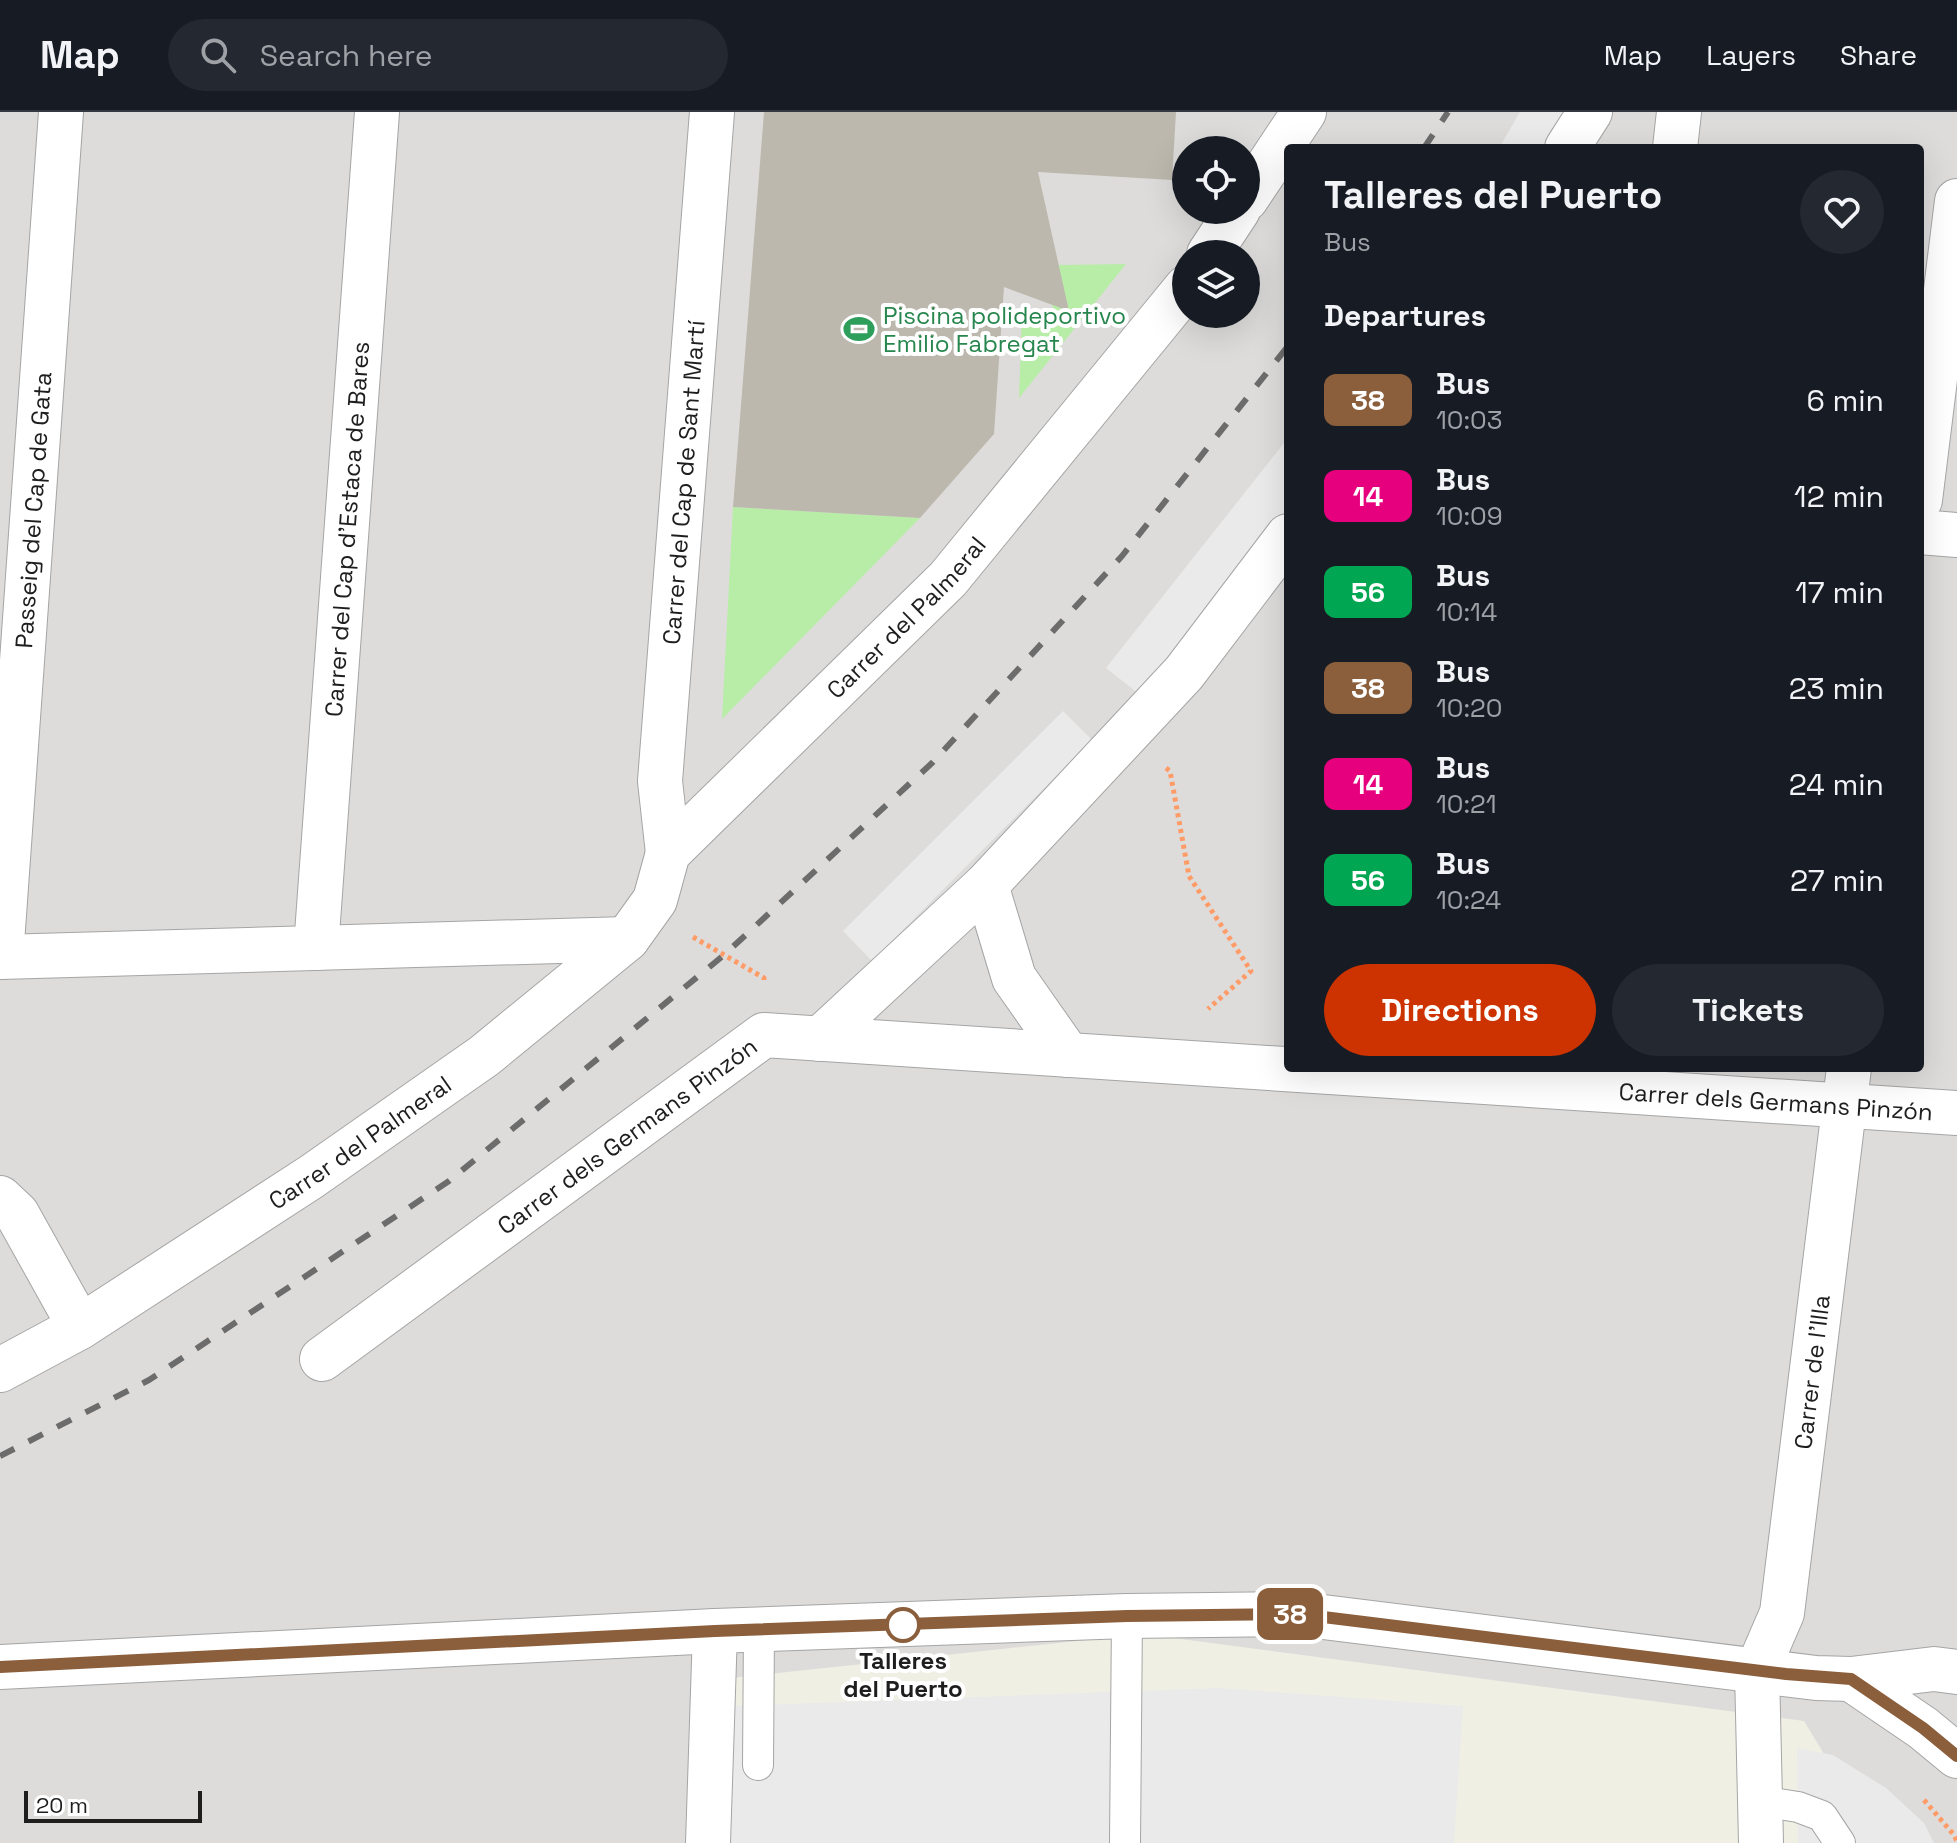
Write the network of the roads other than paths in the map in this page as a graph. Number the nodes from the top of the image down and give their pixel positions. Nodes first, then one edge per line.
1 (61, 112) edge
2 (377, 112) edge
3 (712, 112) edge
4 (1304, 112) edge
5 (1590, 112) edge
6 (1679, 112) edge
7 (1570, 144) edge
8 (1675, 144) edge
9 (1260, 178) edge
10 (1957, 201) edge
11 (1172, 305) edge
12 (1924, 468) edge
13 (1924, 532) edge
14 (1957, 535) edge
15 (1284, 541) edge
16 (668, 853) junction
17 (986, 885) junction
18 (627, 939) junction
19 (316, 948) junction
20 (1, 957) edge
21 (820, 1039) junction
22 (1068, 1055) junction
23 (1284, 1067) edge
24 (1395, 1072) edge
25 (1444, 1074) edge
26 (1847, 1087) edge
27 (1957, 1113) edge
28 (0, 1198) edge
29 (80, 1327) junction
30 (322, 1359) dead end
31 (0, 1370) edge
32 (1127, 1616) junction
33 (759, 1630) junction
34 (715, 1631) junction
35 (0, 1667) edge
36 (1757, 1671) junction
37 (1957, 1672) edge
38 (1851, 1679) junction
39 (1957, 1756) edge
40 (758, 1765) dead end
41 (1761, 1822) edge
42 (708, 1843) edge
43 (1125, 1843) edge
44 (1840, 1843) edge

1 - 20 street, Passeig del Cap de Gata
2 - 19 street, Carrer del Cap d'Estaca de Bares
3 - 16 street, Carrer del Cap de Sant Martí
4 - 9 street
5 - 7 street
6 - 8 street
10 - 12 street
11 - 16 street, Carrer del Palmeral
13 - 14 street
15 - 17 street
16 - 18 street, Carrer del Palmeral
17 - 21 street
17 - 22 street
18 - 19 street
18 - 29 street, Carrer del Palmeral
19 - 20 street
21 - 22 street, Carrer dels Germans Pinzón
21 - 30 street, Carrer dels Germans Pinzón
22 - 23 street, Carrer dels Germans Pinzón
24 - 25 street, Carrer dels Germans Pinzón
25 - 26 street, Carrer dels Germans Pinzón
26 - 27 street, Carrer dels Germans Pinzón
26 - 36 street, Carrer de l'Illa
28 - 29 street
29 - 31 street, Carrer del Palmeral
32 - 33 street
32 - 36 street
32 - 43 lane
33 - 34 street
33 - 40 lane
34 - 35 street
34 - 42 street
36 - 38 street
36 - 41 street
37 - 38 street
38 - 39 street
41 - 44 lane

